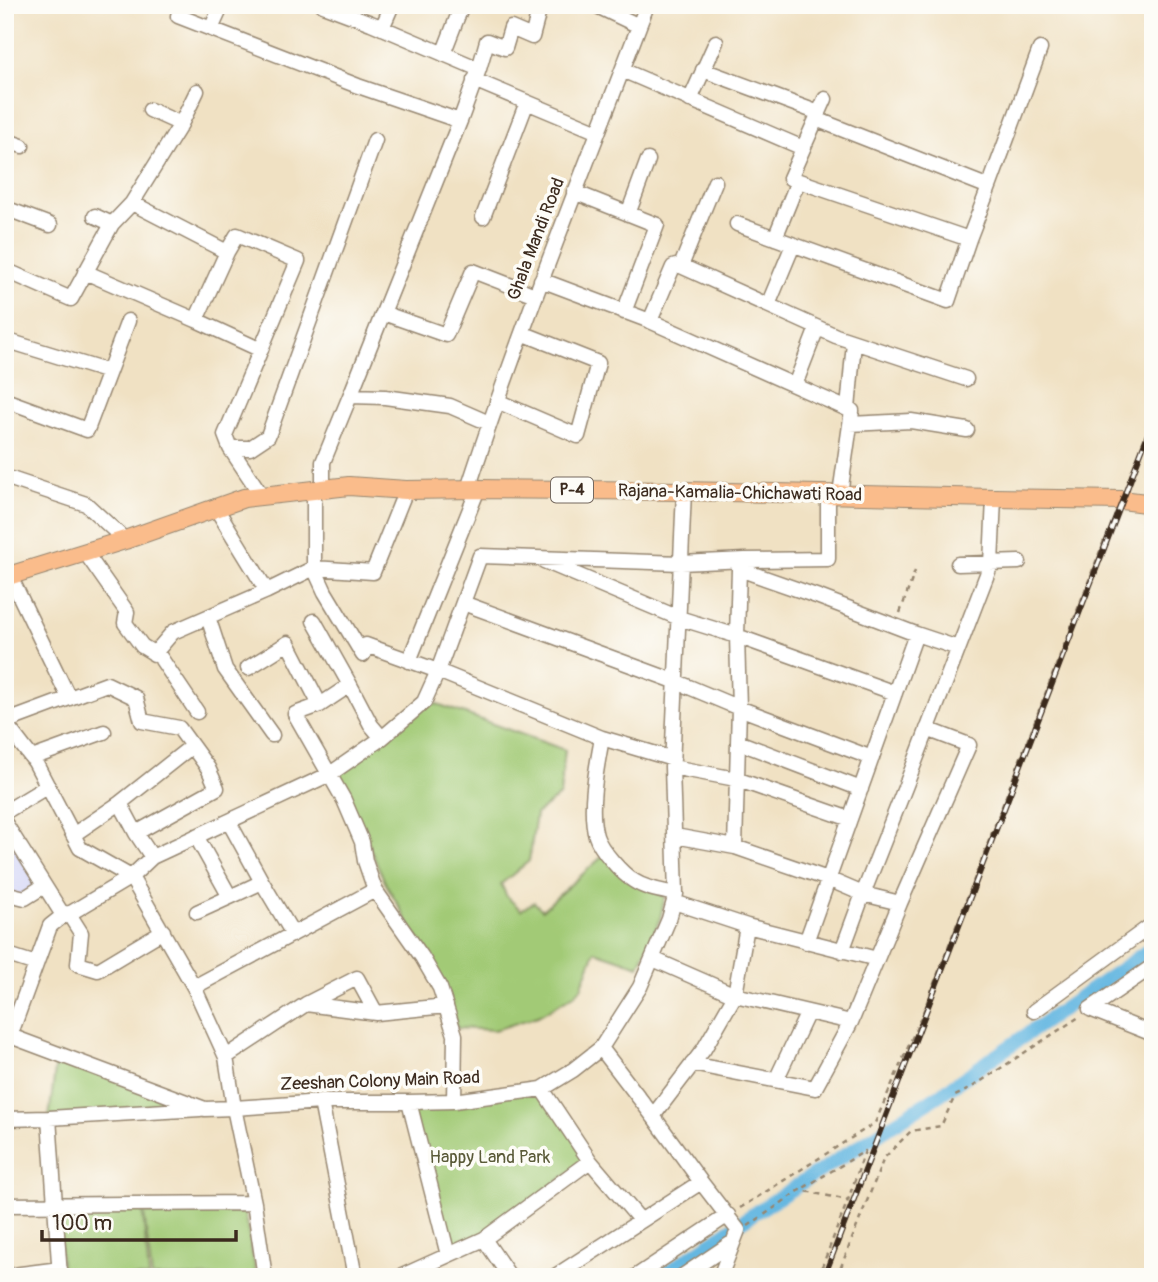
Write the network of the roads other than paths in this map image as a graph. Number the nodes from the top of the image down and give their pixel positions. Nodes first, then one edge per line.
1 (182, 5) edge
2 (222, 5) edge
3 (324, 5) edge
4 (392, 5) edge
5 (462, 5) edge
6 (595, 5) edge
7 (647, 5) edge
8 (538, 7) edge
9 (639, 26) junction
10 (382, 28) junction
11 (211, 29) junction
12 (716, 42) dead end
13 (1040, 49) dead end
14 (443, 54) junction
15 (622, 70) junction
16 (703, 70) junction
17 (477, 74) junction
18 (197, 91) dead end
19 (690, 100) junction
20 (527, 102) junction
21 (150, 110) dead end
22 (820, 110) junction
23 (460, 121) junction
24 (181, 124) junction
25 (598, 132) junction
26 (5, 140) edge
27 (375, 140) dead end
28 (22, 146) dead end
29 (803, 148) junction
30 (648, 160) dead end
31 (798, 181) junction
32 (715, 182) dead end
33 (989, 187) junction
34 (574, 192) junction
35 (132, 203) junction
36 (5, 208) edge
37 (628, 214) junction
38 (95, 216) dead end
39 (483, 217) dead end
40 (112, 224) junction
41 (737, 224) dead end
42 (50, 225) dead end
43 (775, 238) junction
44 (969, 239) junction
45 (793, 244) junction
46 (227, 252) junction
47 (681, 266) junction
48 (5, 270) edge
49 (85, 272) junction
50 (541, 280) junction
51 (535, 295) junction
52 (768, 305) junction
53 (624, 312) junction
54 (383, 313) junction
55 (196, 320) junction
56 (128, 321) dead end
57 (650, 321) junction
58 (817, 328) junction
59 (522, 333) junction
60 (5, 340) edge
61 (854, 342) junction
62 (261, 350) junction
63 (109, 372) junction
64 (966, 379) dead end
65 (795, 385) junction
66 (350, 396) junction
67 (5, 401) edge
68 (497, 401) junction
69 (848, 409) junction
70 (489, 424) junction
71 (850, 424) junction
72 (967, 430) dead end
73 (230, 448) junction
74 (5, 477) edge
75 (318, 489) junction
76 (473, 489) junction
77 (406, 490) junction
78 (684, 491) junction
79 (834, 494) junction
80 (262, 496) junction
81 (994, 498) junction
82 (1153, 504) edge
83 (216, 508) junction
84 (125, 540) junction
85 (85, 552) junction
86 (536, 558) junction
87 (681, 562) junction
88 (1019, 562) dead end
89 (958, 564) dead end
90 (991, 564) junction
91 (739, 565) junction
92 (314, 568) junction
93 (8, 576) edge
94 (267, 591) junction
95 (463, 603) junction
96 (208, 617) junction
97 (679, 618) junction
98 (314, 621) dead end
99 (916, 634) junction
100 (737, 636) junction
101 (958, 648) junction
102 (154, 654) junction
103 (409, 661) junction
104 (248, 668) dead end
105 (438, 671) junction
106 (677, 682) junction
107 (350, 685) junction
108 (895, 693) junction
109 (69, 698) junction
110 (320, 705) junction
111 (738, 708) junction
112 (197, 712) dead end
113 (5, 722) edge
114 (927, 729) junction
115 (104, 732) dead end
116 (272, 735) dead end
117 (382, 738) junction
118 (602, 738) junction
119 (738, 742) junction
120 (192, 746) junction
121 (32, 758) junction
122 (872, 758) junction
123 (673, 763) junction
124 (330, 774) junction
125 (736, 779) junction
126 (48, 786) junction
127 (860, 789) junction
128 (120, 803) junction
129 (5, 812) edge
130 (850, 819) junction
131 (229, 822) junction
132 (5, 823) edge
133 (136, 833) junction
134 (74, 835) junction
135 (196, 835) junction
136 (675, 836) junction
137 (735, 848) junction
138 (152, 857) junction
139 (131, 877) junction
140 (828, 879) junction
141 (262, 882) junction
142 (44, 886) junction
143 (375, 890) junction
144 (5, 892) edge
145 (863, 894) junction
146 (230, 897) junction
147 (675, 898) junction
148 (900, 903) junction
149 (197, 912) dead end
150 (67, 914) junction
151 (1153, 924) edge
152 (747, 926) junction
153 (163, 931) junction
154 (293, 934) junction
155 (806, 942) junction
156 (842, 951) junction
157 (5, 954) edge
158 (653, 959) junction
159 (877, 959) junction
160 (36, 964) junction
161 (1153, 967) edge
162 (194, 987) junction
163 (735, 995) junction
164 (306, 1004) junction
165 (446, 1006) junction
166 (1034, 1011) dead end
167 (808, 1012) junction
168 (376, 1013) junction
169 (851, 1022) junction
170 (1153, 1034) edge
171 (8, 1035) edge
172 (601, 1048) junction
173 (226, 1057) junction
174 (692, 1064) junction
175 (776, 1080) junction
176 (542, 1089) junction
177 (454, 1101) junction
178 (321, 1102) junction
179 (409, 1102) junction
180 (234, 1108) junction
181 (205, 1109) junction
182 (653, 1116) junction
183 (49, 1118) junction
184 (5, 1119) edge
185 (590, 1161) junction
186 (701, 1182) junction
187 (254, 1203) junction
188 (5, 1205) edge
189 (55, 1205) junction
190 (641, 1222) junction
191 (733, 1228) junction
192 (484, 1239) junction
193 (448, 1255) junction
194 (60, 1273) edge
195 (5, 1276) edge
196 (265, 1277) edge
197 (355, 1277) edge
198 (400, 1277) edge
199 (510, 1277) edge
200 (554, 1277) edge
201 (635, 1277) edge
202 (681, 1277) edge
203 (720, 1277) edge

1 - 11 street
2 - 11 street
3 - 10 street
4 - 10 street
5 - 14 street
6 - 9 street
7 - 9 street, Ghala Mandi Road
8 - 17 street
9 - 15 street, Ghala Mandi Road
10 - 14 street
11 - 23 street
12 - 16 street
13 - 33 street
14 - 17 street
15 - 19 street
15 - 25 street, Ghala Mandi Road
16 - 19 street
16 - 22 street
17 - 20 street
17 - 23 street
18 - 24 street
19 - 29 street
20 - 25 street
20 - 39 street
21 - 24 street
22 - 29 street
22 - 33 street
23 - 54 street
24 - 35 street
25 - 34 street, Ghala Mandi Road
26 - 28 street
27 - 73 street
29 - 31 street
30 - 37 street
31 - 43 street
31 - 44 street
32 - 47 street
33 - 44 street
34 - 37 street
34 - 50 street, Ghala Mandi Road
35 - 40 street
35 - 46 street
36 - 42 street
37 - 53 street
38 - 40 street
40 - 49 street
41 - 43 street
43 - 45 street
44 - 45 street
45 - 52 street
46 - 55 street
46 - 62 street
47 - 52 street
47 - 57 street
48 - 49 street
49 - 55 street
50 - 51 street, Ghala Mandi Road
50 - 53 street
51 - 54 street
51 - 59 street, Ghala Mandi Road
52 - 58 street
53 - 57 street
54 - 66 street
55 - 62 street
56 - 63 street
57 - 65 street
58 - 61 street
58 - 65 street
59 - 68 street, Ghala Mandi Road
59 - 68 street
60 - 63 street
61 - 64 street
61 - 69 street
62 - 73 street
63 - 67 street
65 - 69 street
66 - 70 street
66 - 75 street
68 - 70 street, Ghala Mandi Road
69 - 71 street
70 - 76 street, Ghala Mandi Road
71 - 72 street
71 - 79 street
73 - 80 street
74 - 84 street
75 - 77 main road, Rajana-Kamalia-Chichawati Road / P-4
75 - 80 main road, Rajana-Kamalia-Chichawati Road / P-4
75 - 92 street
76 - 77 main road, Rajana-Kamalia-Chichawati Road / P-4
76 - 78 main road, Rajana-Kamalia-Chichawati Road / P-4
76 - 103 street, Ghala Mandi Road
77 - 92 street
78 - 79 main road, Rajana-Kamalia-Chichawati Road / P-4
78 - 87 street, Zeeshan Colony Main Road
79 - 81 main road, Rajana-Kamalia-Chichawati Road / P-4
79 - 91 street
80 - 83 main road, Rajana-Kamalia-Chichawati Road / P-4
81 - 82 main road, Rajana-Kamalia-Chichawati Road / P-4
81 - 90 street
83 - 84 main road, Rajana-Kamalia-Chichawati Road / P-4
83 - 94 street
84 - 85 main road, Rajana-Kamalia-Chichawati Road / P-4
85 - 93 main road, Rajana-Kamalia-Chichawati Road / P-4
85 - 102 street
86 - 87 street
86 - 95 street
86 - 97 street
87 - 91 street
87 - 97 street, Zeeshan Colony Main Road
88 - 90 street
89 - 90 street
90 - 101 street
91 - 99 street
91 - 100 street
92 - 94 street
92 - 103 street
93 - 109 street
94 - 96 street
95 - 105 street
95 - 106 street
96 - 102 street
96 - 116 street
97 - 100 street
97 - 106 street, Zeeshan Colony Main Road
98 - 107 street
99 - 101 street
99 - 108 street
100 - 108 street
100 - 111 street
101 - 114 street
102 - 112 street
103 - 105 street
104 - 110 street
105 - 117 street
105 - 118 street
106 - 111 street
106 - 123 street, Zeeshan Colony Main Road
107 - 110 street
107 - 117 street
108 - 122 street
109 - 113 street
109 - 120 street
110 - 124 street
111 - 119 street
111 - 122 street
113 - 121 street
114 - 145 street
114 - 148 street
115 - 121 street
117 - 124 street
118 - 123 street
118 - 147 street
119 - 125 street
119 - 127 street
120 - 128 street
120 - 133 street
121 - 126 street
122 - 127 street
123 - 125 street
123 - 136 street, Zeeshan Colony Main Road
124 - 131 street
124 - 143 street
125 - 130 street
125 - 137 street
126 - 129 street
126 - 134 street
127 - 130 street
128 - 133 street
128 - 134 street
130 - 140 street
131 - 135 street
131 - 141 street
132 - 142 street
133 - 138 street
134 - 139 street
135 - 138 street
135 - 146 street
136 - 137 street
136 - 147 street, Zeeshan Colony Main Road
137 - 140 street
138 - 139 street
139 - 150 street
139 - 153 street
140 - 145 street
140 - 155 street
141 - 146 street
141 - 154 street
142 - 144 street
142 - 150 street
143 - 154 street
143 - 165 street
145 - 148 street
145 - 156 street
146 - 149 street
147 - 152 street
147 - 158 street, Zeeshan Colony Main Road
148 - 159 street
150 - 153 street
150 - 160 street
151 - 166 street
152 - 155 street
152 - 163 street
153 - 162 street
154 - 162 street
155 - 156 street
156 - 159 street
157 - 160 street
158 - 163 street
158 - 172 street, Zeeshan Colony Main Road
159 - 169 street
160 - 171 street
161 - 170 street
162 - 173 street
163 - 167 street
163 - 174 street
164 - 168 street
164 - 168 street
164 - 173 street
165 - 168 street
165 - 177 street
167 - 169 street
167 - 175 street
169 - 175 street
171 - 181 street, Zeeshan Colony Main Road
172 - 176 street, Zeeshan Colony Main Road
172 - 182 street
173 - 180 street
174 - 175 street
174 - 182 street
176 - 177 street, Zeeshan Colony Main Road
176 - 185 street
177 - 179 street, Zeeshan Colony Main Road
178 - 179 street, Zeeshan Colony Main Road
178 - 180 street, Zeeshan Colony Main Road
178 - 197 street
179 - 193 street
180 - 181 street, Zeeshan Colony Main Road
180 - 187 street
181 - 183 street
182 - 186 street
183 - 184 street
183 - 189 street
185 - 190 street
185 - 192 street
186 - 190 street
186 - 191 street
187 - 189 street
187 - 196 street
188 - 189 street
189 - 194 street
190 - 200 street
191 - 201 street
191 - 202 street
191 - 203 street
192 - 193 street
192 - 199 street
193 - 198 street
194 - 195 street

